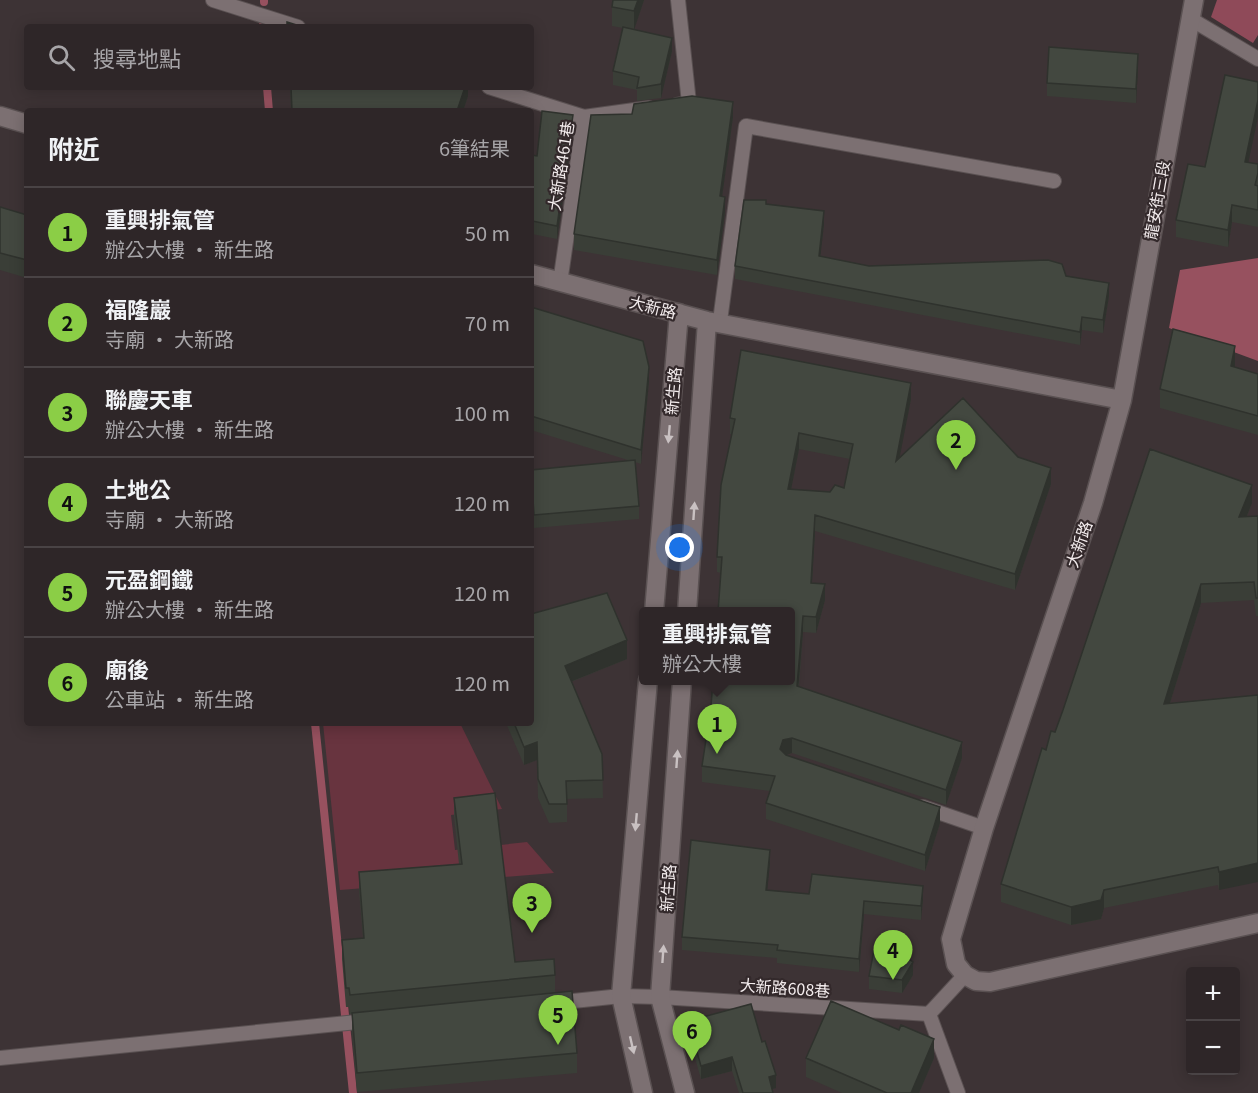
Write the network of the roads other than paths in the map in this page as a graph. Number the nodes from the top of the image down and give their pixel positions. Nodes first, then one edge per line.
1 (213, 0) edge
2 (678, 0) edge
3 (1194, 0) edge
4 (1189, 18) junction
5 (289, 24) edge
6 (1258, 59) edge
7 (498, 90) edge
8 (0, 116) edge
9 (584, 117) junction
10 (24, 123) edge
11 (1054, 181) dead end
12 (534, 275) edge
13 (560, 283) junction
14 (679, 313) junction
15 (714, 321) junction
16 (1122, 400) junction
17 (654, 607) edge
18 (687, 607) edge
19 (648, 685) edge
20 (682, 685) edge
21 (908, 802) edge
22 (984, 828) junction
23 (1258, 922) edge
24 (965, 975) junction
25 (621, 996) junction
26 (660, 997) junction
27 (539, 1004) edge
28 (929, 1014) junction
29 (387, 1020) edge
30 (0, 1058) edge
31 (643, 1093) edge
32 (684, 1093) edge
33 (957, 1093) edge

1 - 5 lane
2 - 9 lane, 大新路461巷
3 - 4 street, 龍安街三段
4 - 6 lane
4 - 16 street, 龍安街三段
7 - 9 lane
8 - 10 street
9 - 13 lane, 大新路461巷
11 - 15 lane
12 - 13 street, 大新路
13 - 14 street, 大新路
14 - 15 street, 大新路
14 -> 17 street, 新生路
15 - 16 street, 大新路
18 -> 15 street, 新生路
16 - 22 street, 大新路
19 -> 25 street
26 -> 20 street, 新生路
21 - 22 lane
22 - 24 street, 大新路
23 - 24 street
24 - 28 lane
25 - 26 lane, 大新路608巷
25 - 27 lane, 大新路608巷
25 -> 31 street
26 - 28 lane, 大新路608巷
26 - 32 street, 新生路
28 - 33 lane
29 - 30 lane

